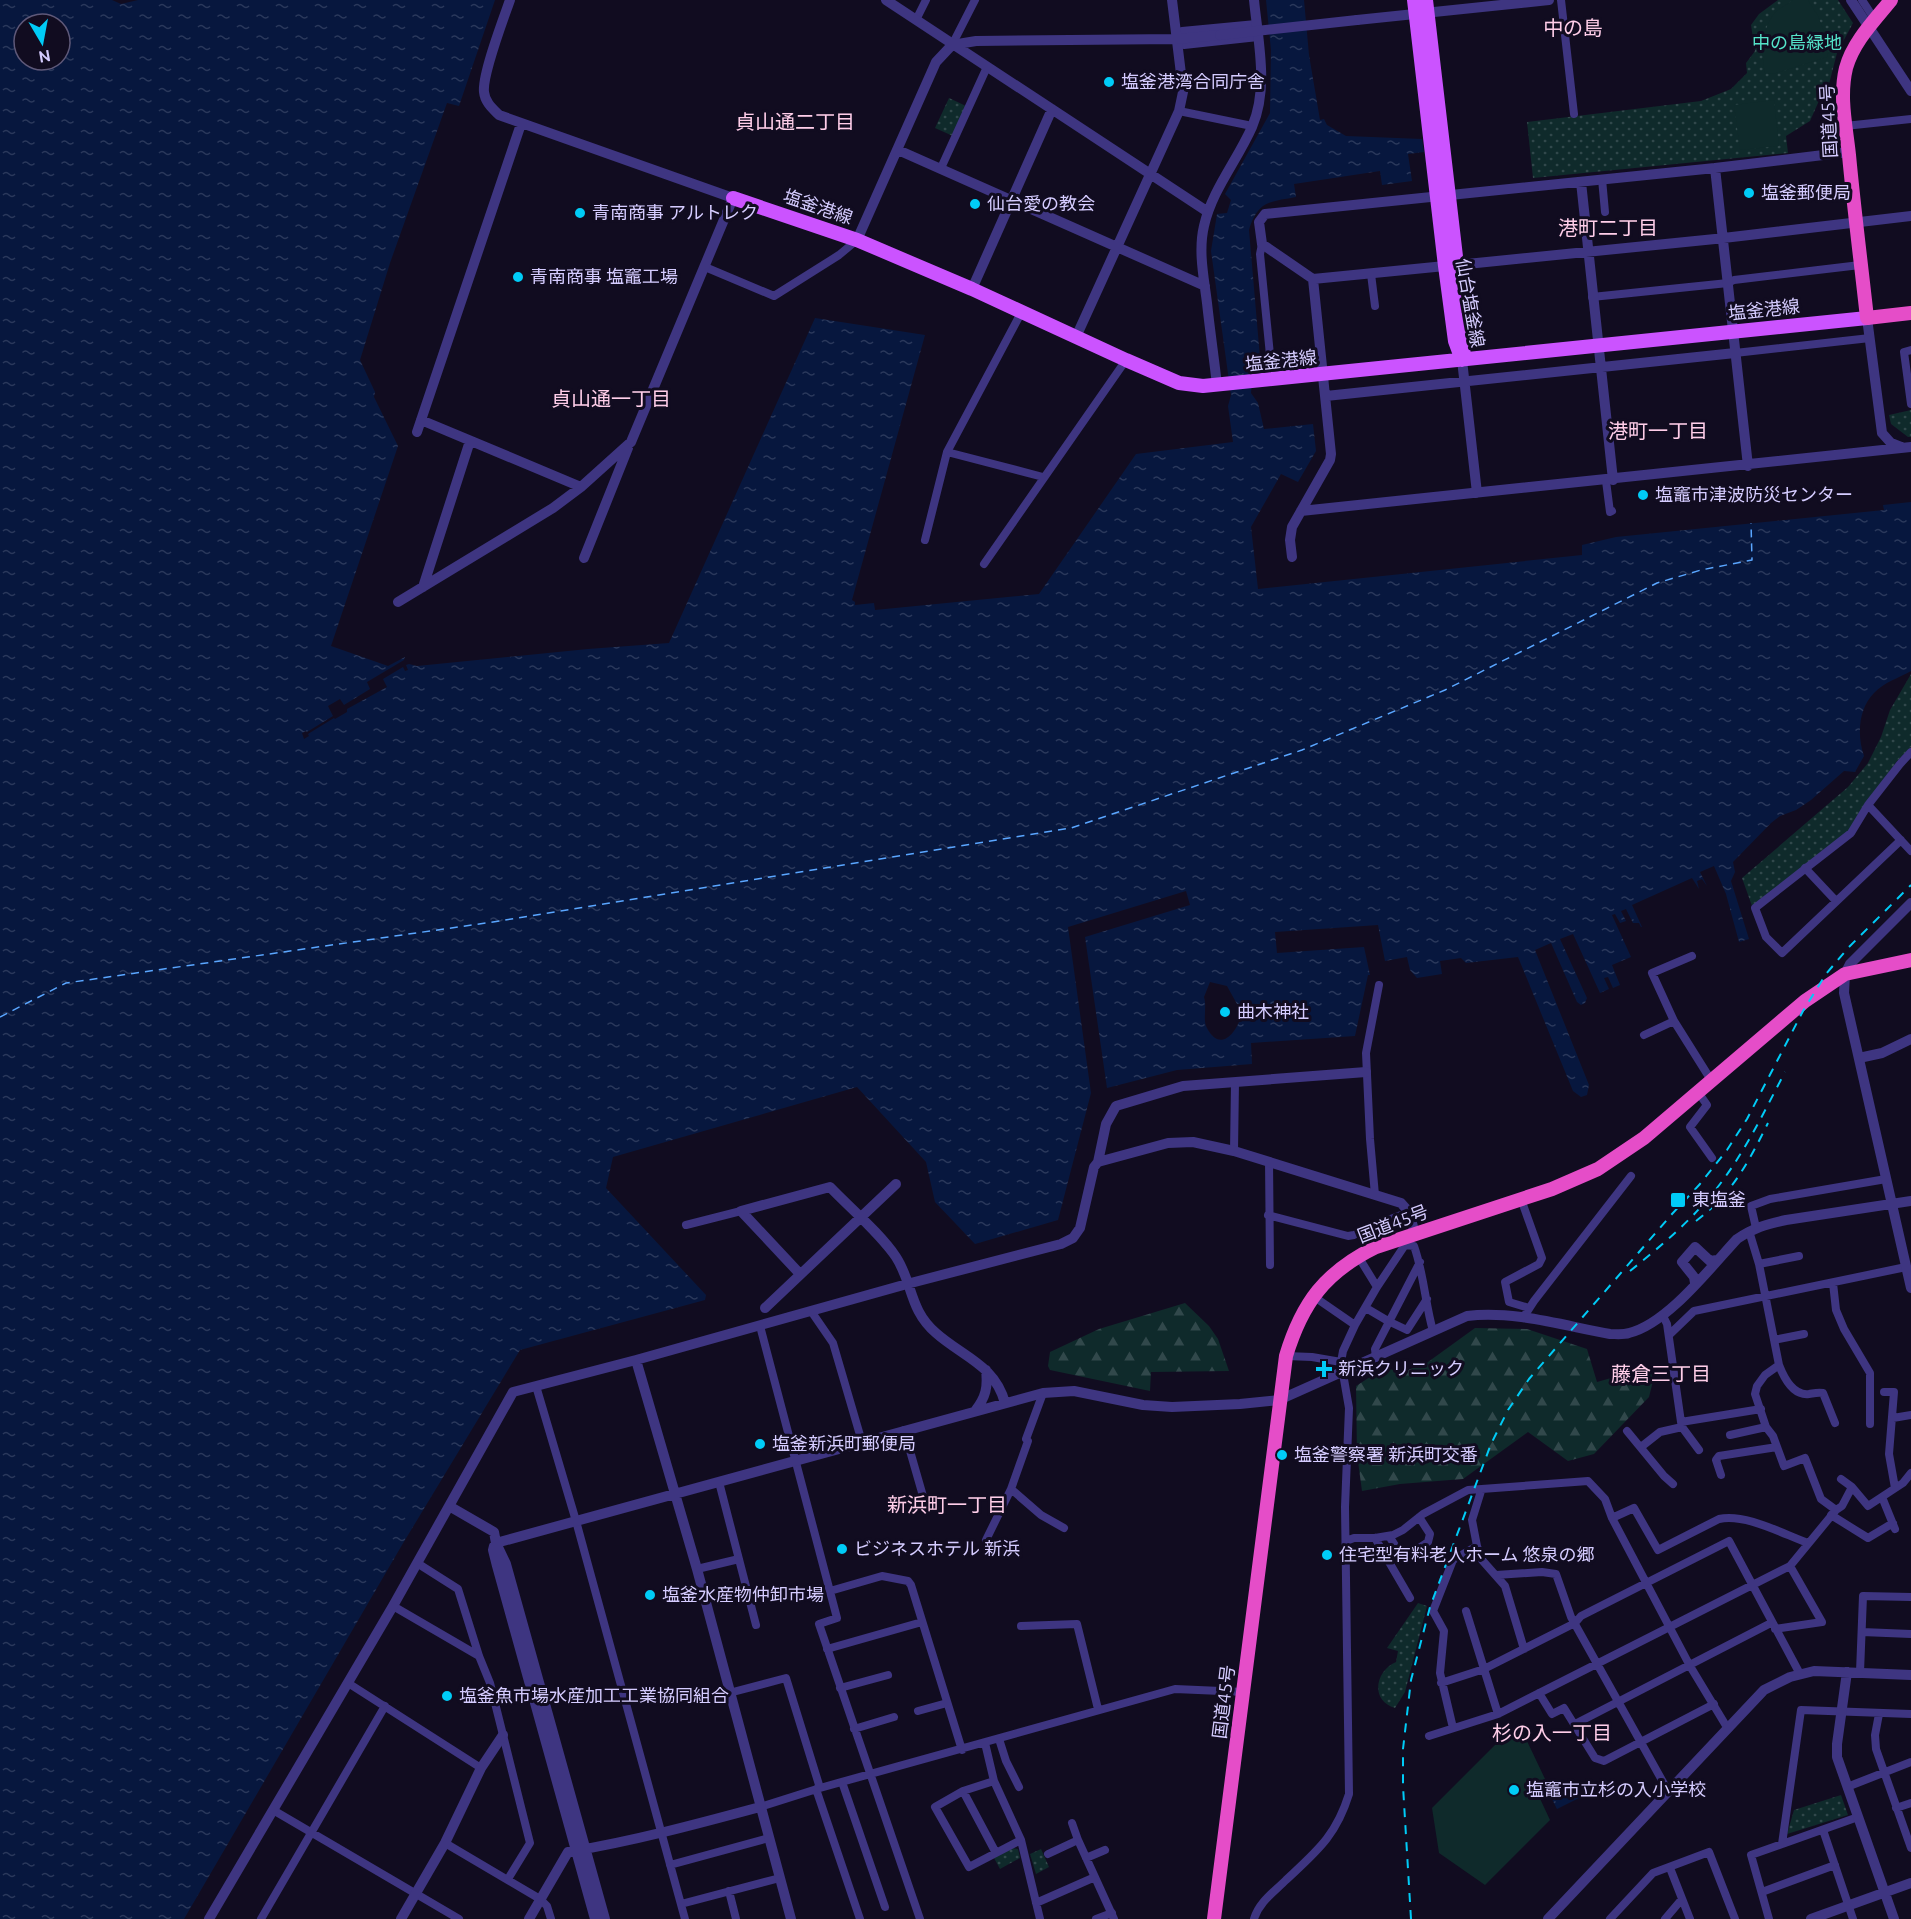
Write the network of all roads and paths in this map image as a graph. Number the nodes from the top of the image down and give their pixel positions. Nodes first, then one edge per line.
1 (510, 0) edge
2 (886, 0) edge
3 (926, 0) edge
4 (975, 0) edge
5 (1172, 0) edge
6 (1254, 0) edge
7 (1549, 0) edge
8 (1561, 0) edge
9 (1851, 0) edge
10 (1862, 0) edge
11 (1891, 0) edge
12 (1421, 6) edge
13 (916, 20) junction
14 (1872, 23) junction
15 (1256, 24) junction
16 (1257, 37) junction
17 (1177, 39) junction
18 (952, 45) junction
19 (987, 67) junction
20 (1911, 91) edge
21 (1052, 109) junction
22 (1179, 111) junction
23 (1574, 114) dead end
24 (1911, 118) edge
25 (521, 124) junction
26 (1252, 126) junction
27 (1845, 126) junction
28 (898, 150) junction
29 (1848, 152) junction
30 (941, 168) junction
31 (1714, 168) junction
32 (1150, 172) junction
33 (1602, 180) junction
34 (1581, 182) junction
35 (1442, 195) junction
36 (733, 198) junction
37 (1011, 200) junction
38 (1208, 212) junction
39 (1605, 212) dead end
40 (1911, 216) edge
41 (1855, 223) junction
42 (1723, 238) junction
43 (857, 240) junction
44 (1262, 244) junction
45 (1117, 246) junction
46 (1588, 251) junction
47 (1860, 265) junction
48 (1451, 266) junction
49 (705, 267) junction
50 (1371, 274) junction
51 (1313, 279) junction
52 (1728, 284) junction
53 (1205, 286) junction
54 (972, 289) junction
55 (1592, 297) junction
56 (1375, 306) dead end
57 (1021, 313) junction
58 (1911, 313) edge
59 (1867, 318) junction
60 (1733, 331) junction
61 (1076, 337) junction
62 (1870, 338) junction
63 (1598, 345) junction
64 (1911, 350) edge
65 (1735, 353) junction
66 (1126, 360) junction
67 (1462, 360) junction
68 (1601, 367) junction
69 (1321, 368) junction
70 (1465, 380) junction
71 (1222, 385) junction
72 (1326, 396) junction
73 (1911, 404) edge
74 (421, 420) junction
75 (417, 432) dead end
76 (1882, 433) junction
77 (470, 441) junction
78 (631, 442) junction
79 (1909, 448) edge
80 (1875, 451) junction
81 (947, 452) junction
82 (1748, 466) junction
83 (1043, 477) junction
84 (1610, 480) junction
85 (581, 487) junction
86 (1477, 493) junction
87 (1301, 511) junction
88 (1612, 511) dead end
89 (925, 540) dead end
90 (1292, 557) dead end
91 (584, 558) dead end
92 (984, 564) dead end
93 (423, 587) junction
94 (398, 602) dead end
95 (1911, 752) edge
96 (1868, 805) junction
97 (1901, 840) junction
98 (1911, 850) edge
99 (1805, 868) junction
100 (1836, 901) junction
101 (1911, 903) edge
102 (1692, 956) dead end
103 (1911, 960) edge
104 (1845, 974) junction
105 (1379, 985) dead end
106 (1674, 1021) junction
107 (1644, 1035) dead end
108 (1911, 1039) edge
109 (1859, 1058) junction
110 (1366, 1072) junction
111 (1711, 1080) junction
112 (1235, 1082) junction
113 (1698, 1092) junction
114 (1234, 1151) junction
115 (1712, 1158) dead end
116 (1269, 1161) junction
117 (1098, 1162) junction
118 (1631, 1176) dead end
119 (1886, 1179) junction
120 (896, 1184) dead end
121 (1375, 1195) junction
122 (1521, 1199) junction
123 (1911, 1201) edge
124 (1892, 1203) junction
125 (741, 1211) junction
126 (1409, 1212) junction
127 (1268, 1215) junction
128 (859, 1217) junction
129 (686, 1225) dead end
130 (1753, 1229) junction
131 (1407, 1239) junction
132 (1358, 1256) junction
133 (1799, 1256) dead end
134 (1717, 1260) junction
135 (1420, 1262) junction
136 (1759, 1264) junction
137 (1270, 1265) dead end
138 (1906, 1267) junction
139 (800, 1274) junction
140 (1695, 1283) junction
141 (1833, 1283) junction
142 (907, 1284) junction
143 (1377, 1287) junction
144 (1911, 1287) edge
145 (1313, 1296) junction
146 (1764, 1298) junction
147 (1427, 1299) junction
148 (765, 1308) dead end
149 (1366, 1308) junction
150 (811, 1311) junction
151 (1526, 1313) junction
152 (1663, 1316) junction
153 (1388, 1322) junction
154 (1355, 1325) junction
155 (760, 1326) junction
156 (1433, 1331) junction
157 (1804, 1334) dead end
158 (1669, 1335) junction
159 (1774, 1340) junction
160 (1286, 1356) junction
161 (1376, 1358) junction
162 (636, 1360) junction
163 (1779, 1365) junction
164 (1342, 1367) junction
165 (986, 1370) junction
166 (536, 1386) junction
167 (1884, 1392) dead end
168 (1043, 1393) junction
169 (1279, 1400) junction
170 (1005, 1403) junction
171 (1761, 1409) junction
172 (975, 1411) junction
173 (1911, 1415) edge
174 (1893, 1418) junction
175 (1681, 1424) junction
176 (1835, 1424) dead end
177 (1870, 1424) dead end
178 (1766, 1427) junction
179 (904, 1430) junction
180 (1626, 1431) dead end
181 (1730, 1435) dead end
182 (862, 1442) junction
183 (1641, 1447) junction
184 (1777, 1447) junction
185 (1699, 1450) dead end
186 (797, 1460) junction
187 (1911, 1473) edge
188 (1722, 1475) dead end
189 (1841, 1479) dead end
190 (718, 1482) junction
191 (1673, 1484) dead end
192 (1852, 1487) junction
193 (1895, 1488) junction
194 (1011, 1489) junction
195 (1481, 1491) junction
196 (675, 1495) junction
197 (1882, 1497) junction
198 (925, 1503) dead end
199 (449, 1506) junction
200 (1834, 1513) junction
201 (1419, 1517) junction
202 (1612, 1518) junction
203 (576, 1521) junction
204 (1064, 1528) dead end
205 (1389, 1536) junction
206 (1375, 1538) junction
207 (986, 1540) dead end
208 (1346, 1541) junction
209 (496, 1543) junction
210 (1808, 1543) junction
211 (1477, 1546) junction
212 (739, 1559) junction
213 (417, 1563) junction
214 (1790, 1566) junction
215 (697, 1569) junction
216 (1496, 1575) junction
217 (1647, 1583) junction
218 (1751, 1584) junction
219 (830, 1591) junction
220 (1911, 1597) edge
221 (1410, 1598) dead end
222 (393, 1606) junction
223 (1466, 1611) dead end
224 (922, 1622) junction
225 (1575, 1623) junction
226 (756, 1625) dead end
227 (1020, 1626) dead end
228 (1670, 1626) junction
229 (1773, 1626) junction
230 (1862, 1632) junction
231 (1911, 1634) edge
232 (827, 1649) junction
233 (1524, 1649) junction
234 (479, 1656) junction
235 (1597, 1663) junction
236 (1690, 1666) junction
237 (1484, 1669) junction
238 (1847, 1672) junction
239 (1860, 1672) junction
240 (1800, 1674) junction
241 (888, 1675) dead end
242 (1911, 1675) edge
243 (348, 1683) junction
244 (1441, 1683) junction
245 (840, 1688) junction
246 (1244, 1692) junction
247 (729, 1693) junction
248 (1539, 1693) junction
249 (1617, 1702) junction
250 (947, 1703) junction
251 (1714, 1704) junction
252 (385, 1706) junction
253 (1098, 1709) junction
254 (918, 1711) dead end
255 (1841, 1712) junction
256 (1498, 1714) junction
257 (1879, 1714) junction
258 (1911, 1714) edge
259 (894, 1717) dead end
260 (1575, 1724) junction
261 (1453, 1728) junction
262 (1729, 1728) junction
263 (854, 1729) junction
264 (503, 1735) junction
265 (1428, 1736) dead end
266 (999, 1739) junction
267 (1641, 1741) junction
268 (985, 1743) junction
269 (962, 1750) junction
270 (1911, 1762) edge
271 (481, 1768) junction
272 (1883, 1773) junction
273 (871, 1774) junction
274 (994, 1781) junction
275 (842, 1782) junction
276 (1019, 1787) dead end
277 (1847, 1787) junction
278 (818, 1788) junction
279 (963, 1791) junction
280 (1668, 1791) junction
281 (1911, 1803) edge
282 (760, 1807) junction
283 (1896, 1808) junction
284 (273, 1810) junction
285 (1858, 1817) junction
286 (1072, 1823) dead end
287 (1823, 1830) junction
288 (311, 1832) junction
289 (662, 1834) junction
290 (769, 1838) junction
291 (1021, 1840) junction
292 (1078, 1840) junction
293 (445, 1843) junction
294 (1910, 1843) edge
295 (1782, 1844) junction
296 (581, 1850) junction
297 (1105, 1850) dead end
298 (996, 1853) junction
299 (1048, 1854) dead end
300 (1086, 1858) junction
301 (670, 1865) junction
302 (1835, 1865) junction
303 (1670, 1868) junction
304 (1095, 1877) junction
305 (780, 1878) junction
306 (508, 1879) junction
307 (1911, 1882) edge
308 (729, 1891) junction
309 (1761, 1892) junction
310 (1884, 1892) junction
311 (416, 1893) junction
312 (540, 1899) junction
313 (1682, 1899) junction
314 (1036, 1903) junction
315 (681, 1904) junction
316 (1848, 1905) junction
317 (885, 1907) dead end
318 (1113, 1916) edge
319 (209, 1919) edge
320 (261, 1919) edge
321 (401, 1919) edge
322 (459, 1919) edge
323 (529, 1919) edge
324 (551, 1919) edge
325 (595, 1919) edge
326 (605, 1919) edge
327 (685, 1919) edge
328 (736, 1919) edge
329 (791, 1919) edge
330 (860, 1919) edge
331 (920, 1919) edge
332 (1040, 1919) edge
333 (1096, 1919) edge
334 (1214, 1919) edge
335 (1254, 1919) edge
336 (1548, 1919) edge
337 (1611, 1919) edge
338 (1665, 1919) edge
339 (1690, 1919) edge
340 (1735, 1919) edge
341 (1769, 1919) edge
342 (1811, 1919) edge
343 (1853, 1919) edge
344 (1894, 1919) edge

1 - 25 street
2 - 13 street
3 - 13 street
4 - 18 street
5 - 17 street
6 - 15 street
7 - 12 street
8 - 23 street
9 - 14 street
10 - 14 street
11 - 14 highway, 国道45号
12 - 17 street, bridge
12 - 35 main road, 仙台塩釜線
13 - 18 street
14 - 20 street
14 - 27 highway, 国道45号
15 - 16 street
15 - 17 street
16 - 17 street
16 - 26 street
17 - 18 street
17 - 22 street
18 - 19 street
18 - 28 street
19 - 21 street
19 - 30 street
21 - 32 street
21 - 37 street
22 - 26 street
22 - 32 street
24 - 27 street
25 - 36 street
25 - 74 street
26 - 38 street
27 - 29 highway, 国道45号
28 - 30 street
28 - 43 street
29 - 31 street
29 - 41 highway, 国道45号
30 - 37 street
31 - 33 street
31 - 42 street
32 - 38 street
32 - 45 street
33 - 34 street
33 - 39 street
34 - 35 street
34 - 46 street
35 - 44 street
35 - 48 main road, 仙台塩釜線
36 - 43 main road, 塩釜港線
36 - 49 street
37 - 45 street
37 - 54 street
38 - 53 street
40 - 41 street
41 - 42 street
41 - 47 highway, 国道45号
42 - 46 street
42 - 52 street
43 - 49 street
43 - 54 main road, 塩釜港線
44 - 51 street
44 - 69 street
45 - 53 street
45 - 61 street
46 - 48 street
46 - 55 street
47 - 52 street
47 - 59 highway, 国道45号
48 - 50 street
48 - 67 main road, 仙台塩釜線
49 - 78 street
50 - 51 street
50 - 56 street
51 - 69 street
52 - 55 street
52 - 60 street
53 - 71 street
54 - 57 main road, 塩釜港線
55 - 63 street
57 - 61 main road, 塩釜港線
57 - 81 street
58 - 59 highway
59 - 60 main road, 塩釜港線
59 - 62 street
60 - 63 main road, 塩釜港線
60 - 65 street
61 - 66 main road, 塩釜港線
62 - 65 street
62 - 76 street
63 - 67 main road, 塩釜港線
63 - 68 street
64 - 73 street
65 - 68 street
65 - 82 street
66 - 71 main road, 塩釜港線
66 - 83 street
67 - 69 main road, 塩釜港線
67 - 70 street
68 - 70 street
68 - 84 street
69 - 71 main road, 塩釜港線
69 - 72 street
70 - 72 street
70 - 86 street
72 - 87 street
74 - 75 street
74 - 77 street
76 - 79 street
76 - 80 street
77 - 85 street
77 - 93 street
78 - 85 street
78 - 91 street
79 - 80 street
80 - 82 street
81 - 83 street
81 - 89 street
82 - 84 street
83 - 92 street
84 - 86 street
84 - 88 street
85 - 93 street
86 - 87 street
87 - 90 street
93 - 94 street
95 - 96 street
96 - 97 street
96 - 99 street
97 - 98 street
97 - 100 street
99 - 100 street
99 - 100 street
101 - 104 street
102 - 106 street
103 - 104 highway, 国道45号
104 - 109 street
104 - 111 highway, 国道45号
105 - 110 street
106 - 107 street
106 - 111 street
108 - 109 street
109 - 119 street
110 - 112 street
110 - 121 street
111 - 113 highway, 国道45号
112 - 114 street
112 - 117 street
113 - 115 street
113 - 122 highway, 国道45号
114 - 116 street
114 - 117 street
116 - 121 street
116 - 127 street
117 - 142 street
118 - 151 street
119 - 124 street
119 - 130 street
120 - 128 street
121 - 126 street
122 - 131 highway, 国道45号
122 - 151 street
123 - 124 street
124 - 130 street
124 - 138 street
125 - 128 street
125 - 129 street
125 - 139 street
126 - 127 street
126 - 131 street
127 - 137 street
128 - 139 street
128 - 142 street
130 - 134 street
130 - 136 street
131 - 132 highway, 国道45号
131 - 135 street
131 - 143 street
132 - 143 street
132 - 145 highway, 国道45号
133 - 136 street
134 - 140 street
134 - 140 street
135 - 147 street
135 - 153 street
136 - 146 street
138 - 141 street
138 - 144 street
139 - 148 street
140 - 152 street
141 - 146 street
141 - 177 street
142 - 150 street
142 - 165 street
143 - 149 street
145 - 154 street
145 - 160 highway, 国道45号
146 - 158 street
146 - 159 street
147 - 153 street
147 - 156 street
149 - 153 street
149 - 154 street
150 - 155 street
150 - 182 street
151 - 152 street
151 - 156 street
152 - 158 street
153 - 161 street
154 - 164 street
155 - 162 street
155 - 186 street
156 - 161 street
157 - 159 street
158 - 175 street
159 - 163 street
160 - 164 street
160 - 169 highway, 国道45号
161 - 164 street
162 - 166 street
162 - 196 street
163 - 171 street
163 - 176 street
164 - 169 street
164 - 208 street
165 - 170 street
165 - 172 street
166 - 199 street
166 - 203 street
167 - 174 street
168 - 169 street
168 - 170 street
168 - 194 street
169 - 246 highway, 国道45号
170 - 172 street
171 - 175 street
171 - 178 street
172 - 179 street
173 - 174 street
174 - 193 street
175 - 183 street
175 - 185 street
178 - 181 street
178 - 184 street
179 - 182 street
179 - 198 street
180 - 183 street
182 - 186 street
183 - 191 street
184 - 188 street
184 - 200 street
186 - 190 street
186 - 219 street
187 - 193 street
189 - 192 street
190 - 196 street
190 - 212 street
192 - 197 street
192 - 200 street
193 - 197 street
194 - 204 street
194 - 207 street
195 - 201 street
195 - 202 street
195 - 211 street
196 - 203 street
196 - 215 street
197 - 200 street
199 - 209 street
199 - 213 street
200 - 210 street
201 - 205 street
201 - 205 street
202 - 210 street
202 - 217 street
203 - 209 street
203 - 289 street
205 - 206 street
206 - 208 street
206 - 221 street
208 - 335 street
209 - 296 street
210 - 214 street
211 - 216 street
211 - 244 street
212 - 215 street
212 - 226 street
213 - 222 street
213 - 234 street
214 - 218 street
214 - 229 street
215 - 247 street
216 - 225 street
216 - 233 street
217 - 218 street
217 - 225 street
217 - 228 street
218 - 228 street
218 - 229 street
219 - 224 street
219 - 232 street
220 - 230 street
222 - 234 street
222 - 243 street
223 - 237 street
224 - 232 street
224 - 250 street
225 - 233 street
225 - 235 street
227 - 253 street
228 - 235 street
228 - 236 street
229 - 236 street
229 - 240 street
230 - 231 street
230 - 239 street
232 - 245 street
233 - 237 street
234 - 264 street
235 - 248 street
235 - 249 street
236 - 249 street
236 - 251 street
237 - 244 street
237 - 256 street
238 - 239 street
238 - 240 street
238 - 255 street
239 - 242 street
240 - 262 street
241 - 245 street
243 - 252 street
243 - 284 street
244 - 261 street
245 - 263 street
246 - 253 street
246 - 334 highway, 国道45号
247 - 278 street
247 - 282 street
248 - 256 street
248 - 260 street
249 - 260 street
249 - 267 street
250 - 254 street
250 - 269 street
251 - 262 street
251 - 267 street
252 - 271 street
252 - 288 street
253 - 266 street
255 - 257 street
255 - 277 street
255 - 295 street
256 - 261 street
257 - 258 street
257 - 272 street
259 - 263 street
260 - 267 street
261 - 265 street
262 - 280 street
263 - 273 street
264 - 271 street
264 - 306 street
266 - 268 street
266 - 276 street
267 - 280 street
268 - 269 street
268 - 274 street
269 - 273 street
270 - 272 street
271 - 293 street
272 - 277 street
272 - 283 street
273 - 275 street
273 - 331 street
274 - 279 street
274 - 291 street
275 - 278 street
275 - 317 street
277 - 285 street
278 - 282 street
278 - 330 street
279 - 298 street
279 - 298 street
280 - 336 street
281 - 283 street
282 - 289 street
282 - 290 street
283 - 294 street
284 - 288 street
284 - 319 street
285 - 287 street
285 - 310 street
286 - 292 street
287 - 295 street
287 - 302 street
288 - 311 street
288 - 320 street
289 - 296 street
289 - 301 street
290 - 301 street
290 - 305 street
291 - 298 street
291 - 314 street
292 - 299 street
292 - 300 street
293 - 306 street
293 - 311 street
295 - 309 street
296 - 312 street
296 - 325 street
296 - 326 street
297 - 300 street
300 - 304 street
301 - 315 street
302 - 309 street
302 - 316 street
303 - 313 street
303 - 337 street
303 - 340 street
304 - 314 street
304 - 318 street
305 - 308 street
305 - 329 street
306 - 312 street
307 - 310 street
308 - 315 street
308 - 328 street
309 - 341 street
310 - 316 street
310 - 344 street
311 - 321 street
311 - 322 street
312 - 323 street
312 - 324 street
313 - 338 street
313 - 339 street
314 - 332 street
315 - 327 street
316 - 342 street
316 - 343 street
318 - 333 street

